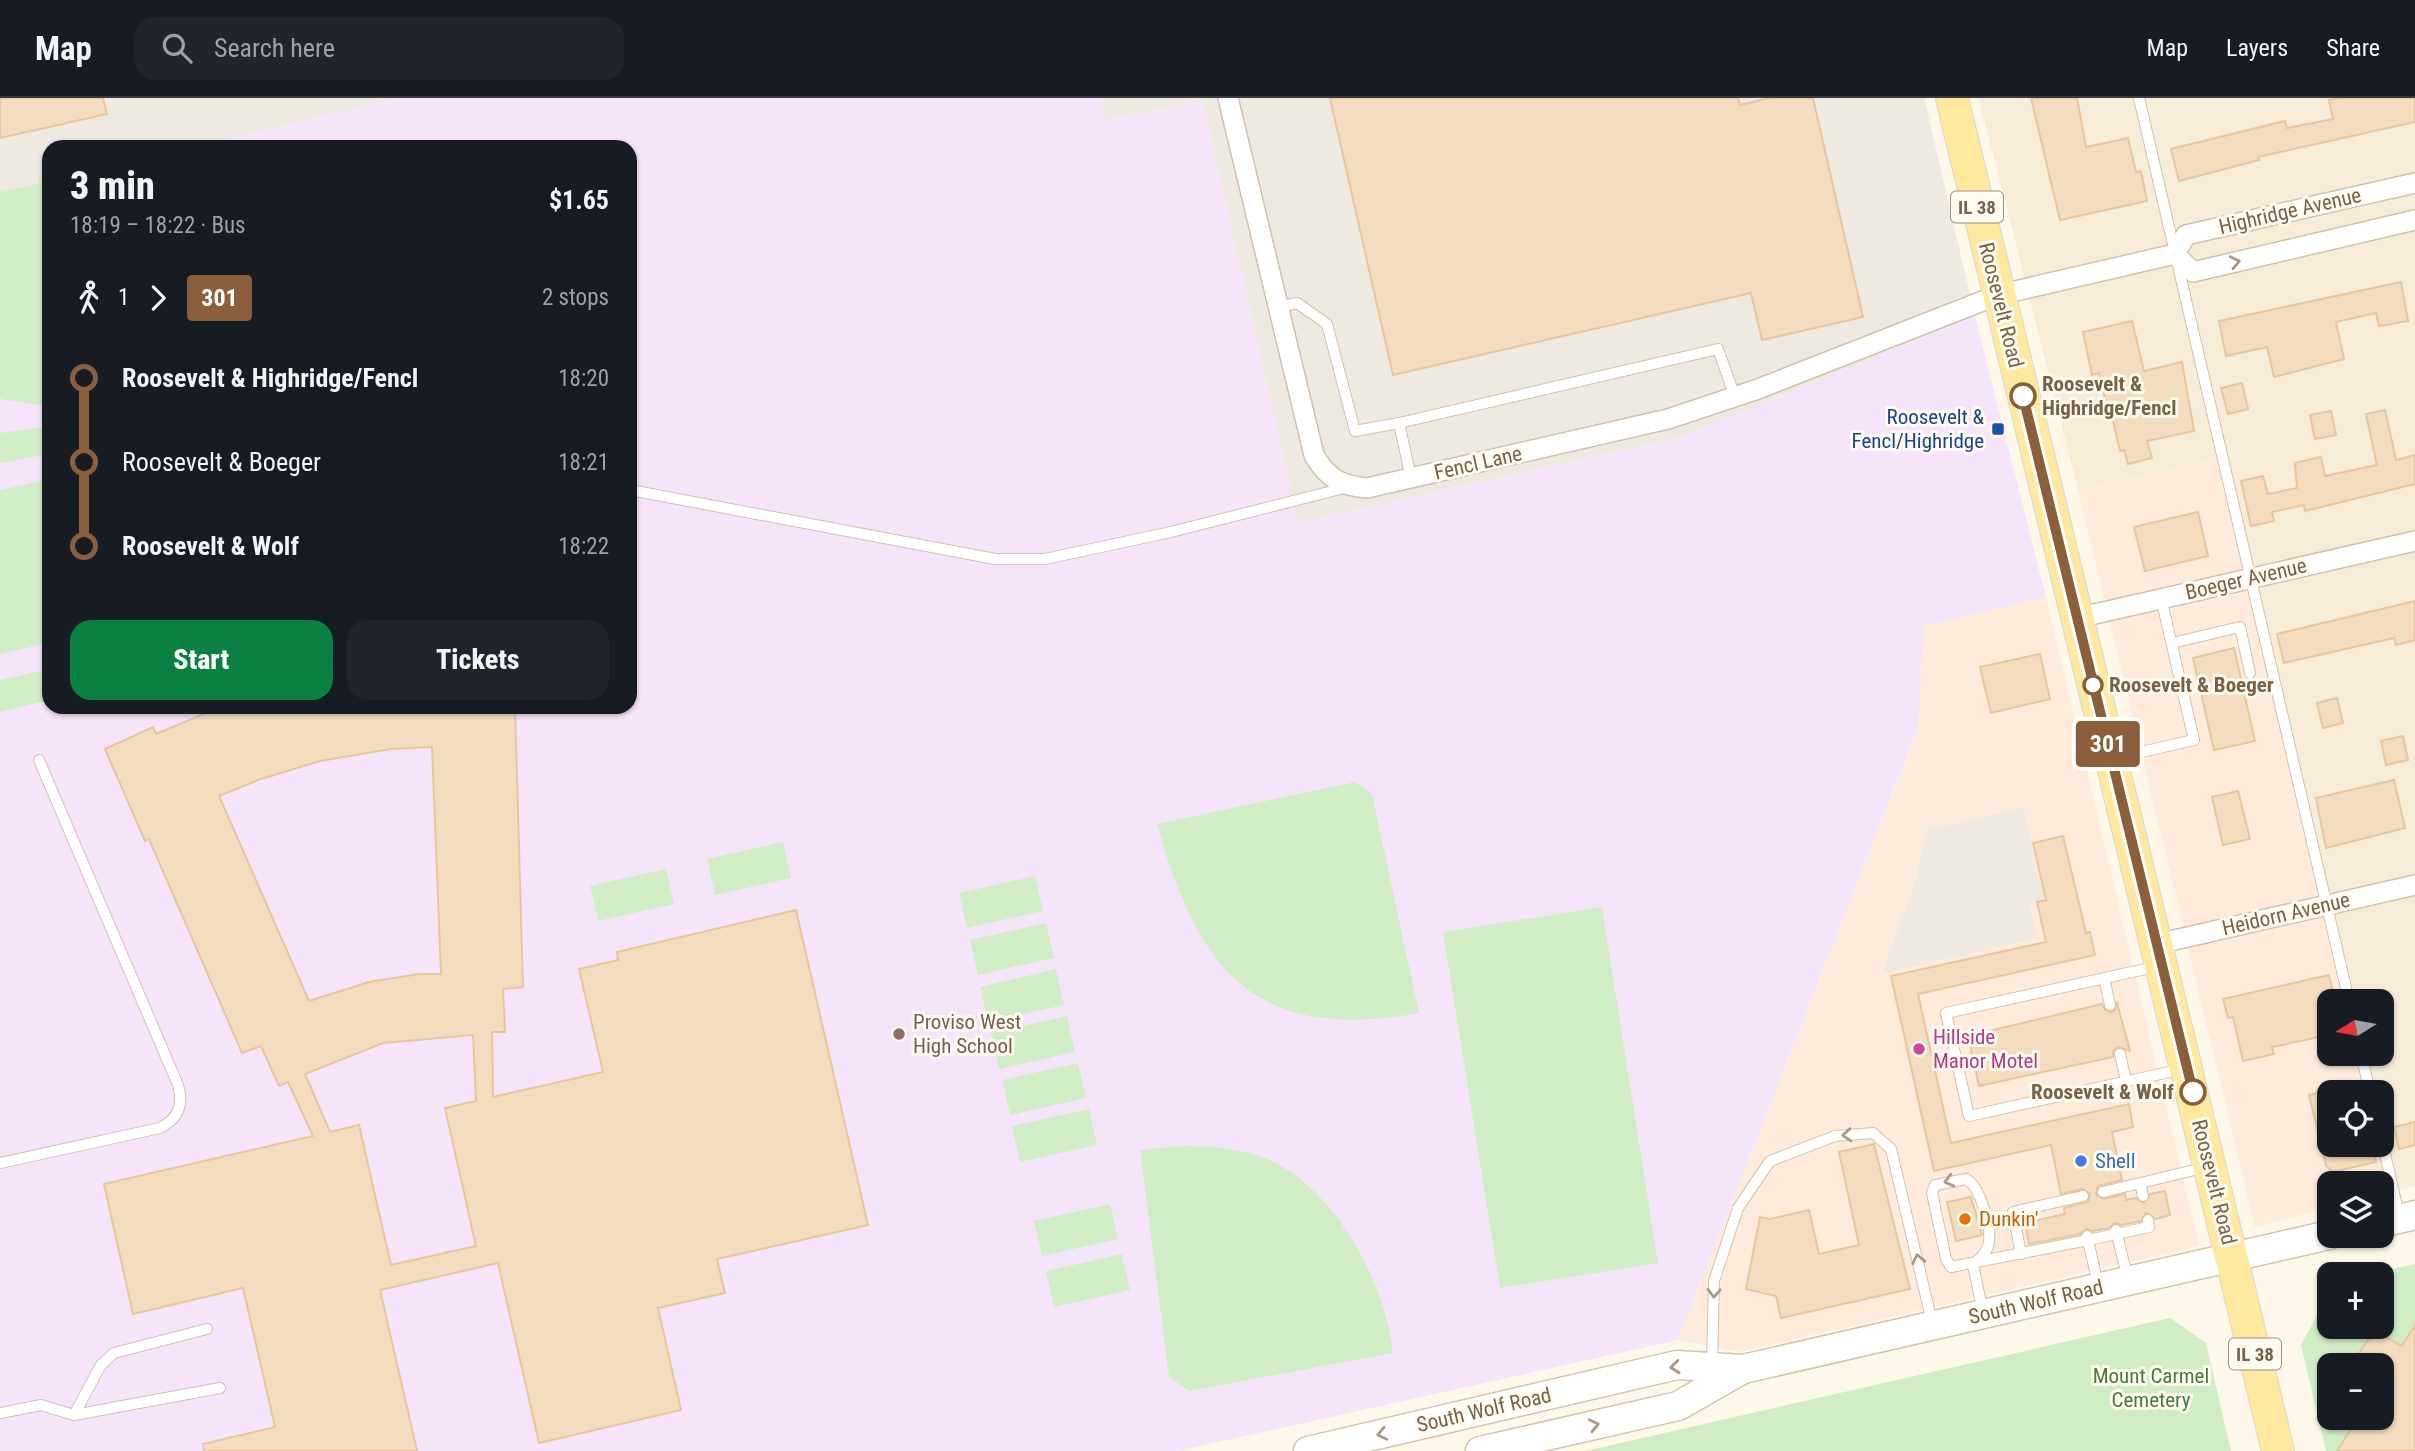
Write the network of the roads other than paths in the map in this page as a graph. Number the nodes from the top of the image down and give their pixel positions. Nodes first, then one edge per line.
1 (1228, 98) edge
2 (1952, 98) edge
3 (2138, 98) edge
4 (2415, 183) edge
5 (2415, 220) edge
6 (2175, 254) junction
7 (1998, 295) junction
8 (1277, 307) junction
9 (1735, 397) junction
10 (1399, 423) junction
11 (1411, 478) junction
12 (1348, 486) junction
13 (637, 491) edge
14 (2415, 541) edge
15 (2250, 578) junction
16 (2161, 598) junction
17 (2077, 618) junction
18 (2172, 643) junction
19 (2250, 673) dead end
20 (2111, 759) junction
21 (39, 760) dead end
22 (2415, 885) edge
23 (2326, 905) junction
24 (2159, 955) junction
25 (2104, 978) junction
26 (2346, 989) edge
27 (2109, 1005) dead end
28 (2120, 1054) dead end
29 (2186, 1068) junction
30 (2126, 1081) junction
31 (2385, 1157) edge
32 (0, 1163) edge
33 (2211, 1167) junction
34 (2140, 1183) junction
35 (2143, 1196) dead end
36 (2110, 1203) dead end
37 (2043, 1206) junction
38 (2081, 1210) dead end
39 (2046, 1218) dead end
40 (2399, 1219) edge
41 (2148, 1220) dead end
42 (2116, 1231) junction
43 (2087, 1237) junction
44 (2317, 1238) edge
45 (2021, 1254) junction
46 (2232, 1257) junction
47 (1973, 1265) junction
48 (2128, 1281) junction
49 (2099, 1287) junction
50 (1983, 1314) junction
51 (1933, 1326) junction
52 (207, 1329) dead end
53 (1712, 1367) junction
54 (1743, 1369) junction
55 (220, 1388) dead end
56 (0, 1413) edge
57 (74, 1415) junction
58 (1545, 1444) edge
59 (1308, 1451) edge
60 (1480, 1451) edge
61 (2278, 1451) edge

1 - 8 street
2 - 7 main road, Roosevelt Road / IL 38
3 - 6 lane
4 - 6 street, Highridge Avenue
6 -> 5 street, Highridge Avenue
6 - 7 street, Highridge Avenue
6 - 15 lane
7 - 9 street, Fencl Lane
7 - 17 main road, Roosevelt Road / IL 38
8 - 10 lane
8 - 12 street
9 - 10 lane
9 - 11 street, Fencl Lane
10 - 11 lane
11 - 12 street, Fencl Lane
12 - 13 lane
14 - 15 street, Boeger Avenue
15 - 16 street, Boeger Avenue
15 - 23 lane
16 - 17 street, Boeger Avenue
16 - 18 lane
17 - 20 main road, Roosevelt Road / IL 38
18 - 19 lane
18 - 20 lane
20 - 24 main road, Roosevelt Road / IL 38
21 - 32 lane
22 - 23 street, Heidorn Avenue
23 - 24 street, Heidorn Avenue
23 - 26 lane
24 - 25 lane
24 - 29 main road, Roosevelt Road / IL 38
25 - 27 lane
25 - 30 lane
28 - 30 lane
29 - 30 lane
29 - 33 main road, Roosevelt Road / IL 38
31 - 40 lane
33 - 34 lane
33 - 46 main road, Roosevelt Road / IL 38
34 - 35 lane
34 - 36 lane
37 - 38 lane
37 - 39 lane
37 - 45 lane
41 - 42 lane
42 - 43 lane
42 - 48 lane
43 - 45 lane
43 - 49 lane
44 - 46 main road, South Wolf Road
45 - 47 lane
46 - 48 main road, South Wolf Road
46 - 61 main road, Roosevelt Road / IL 38
47 -> 47 lane
47 - 50 lane
48 - 49 main road, South Wolf Road
49 - 50 main road, South Wolf Road
50 - 51 main road, South Wolf Road
51 -> 53 lane
51 - 54 main road, South Wolf Road
52 - 57 lane
53 - 54 main road, South Wolf Road
53 -> 59 main road, South Wolf Road
58 -> 54 main road, South Wolf Road
55 - 57 lane
56 - 57 lane
58 - 60 main road, South Wolf Road

